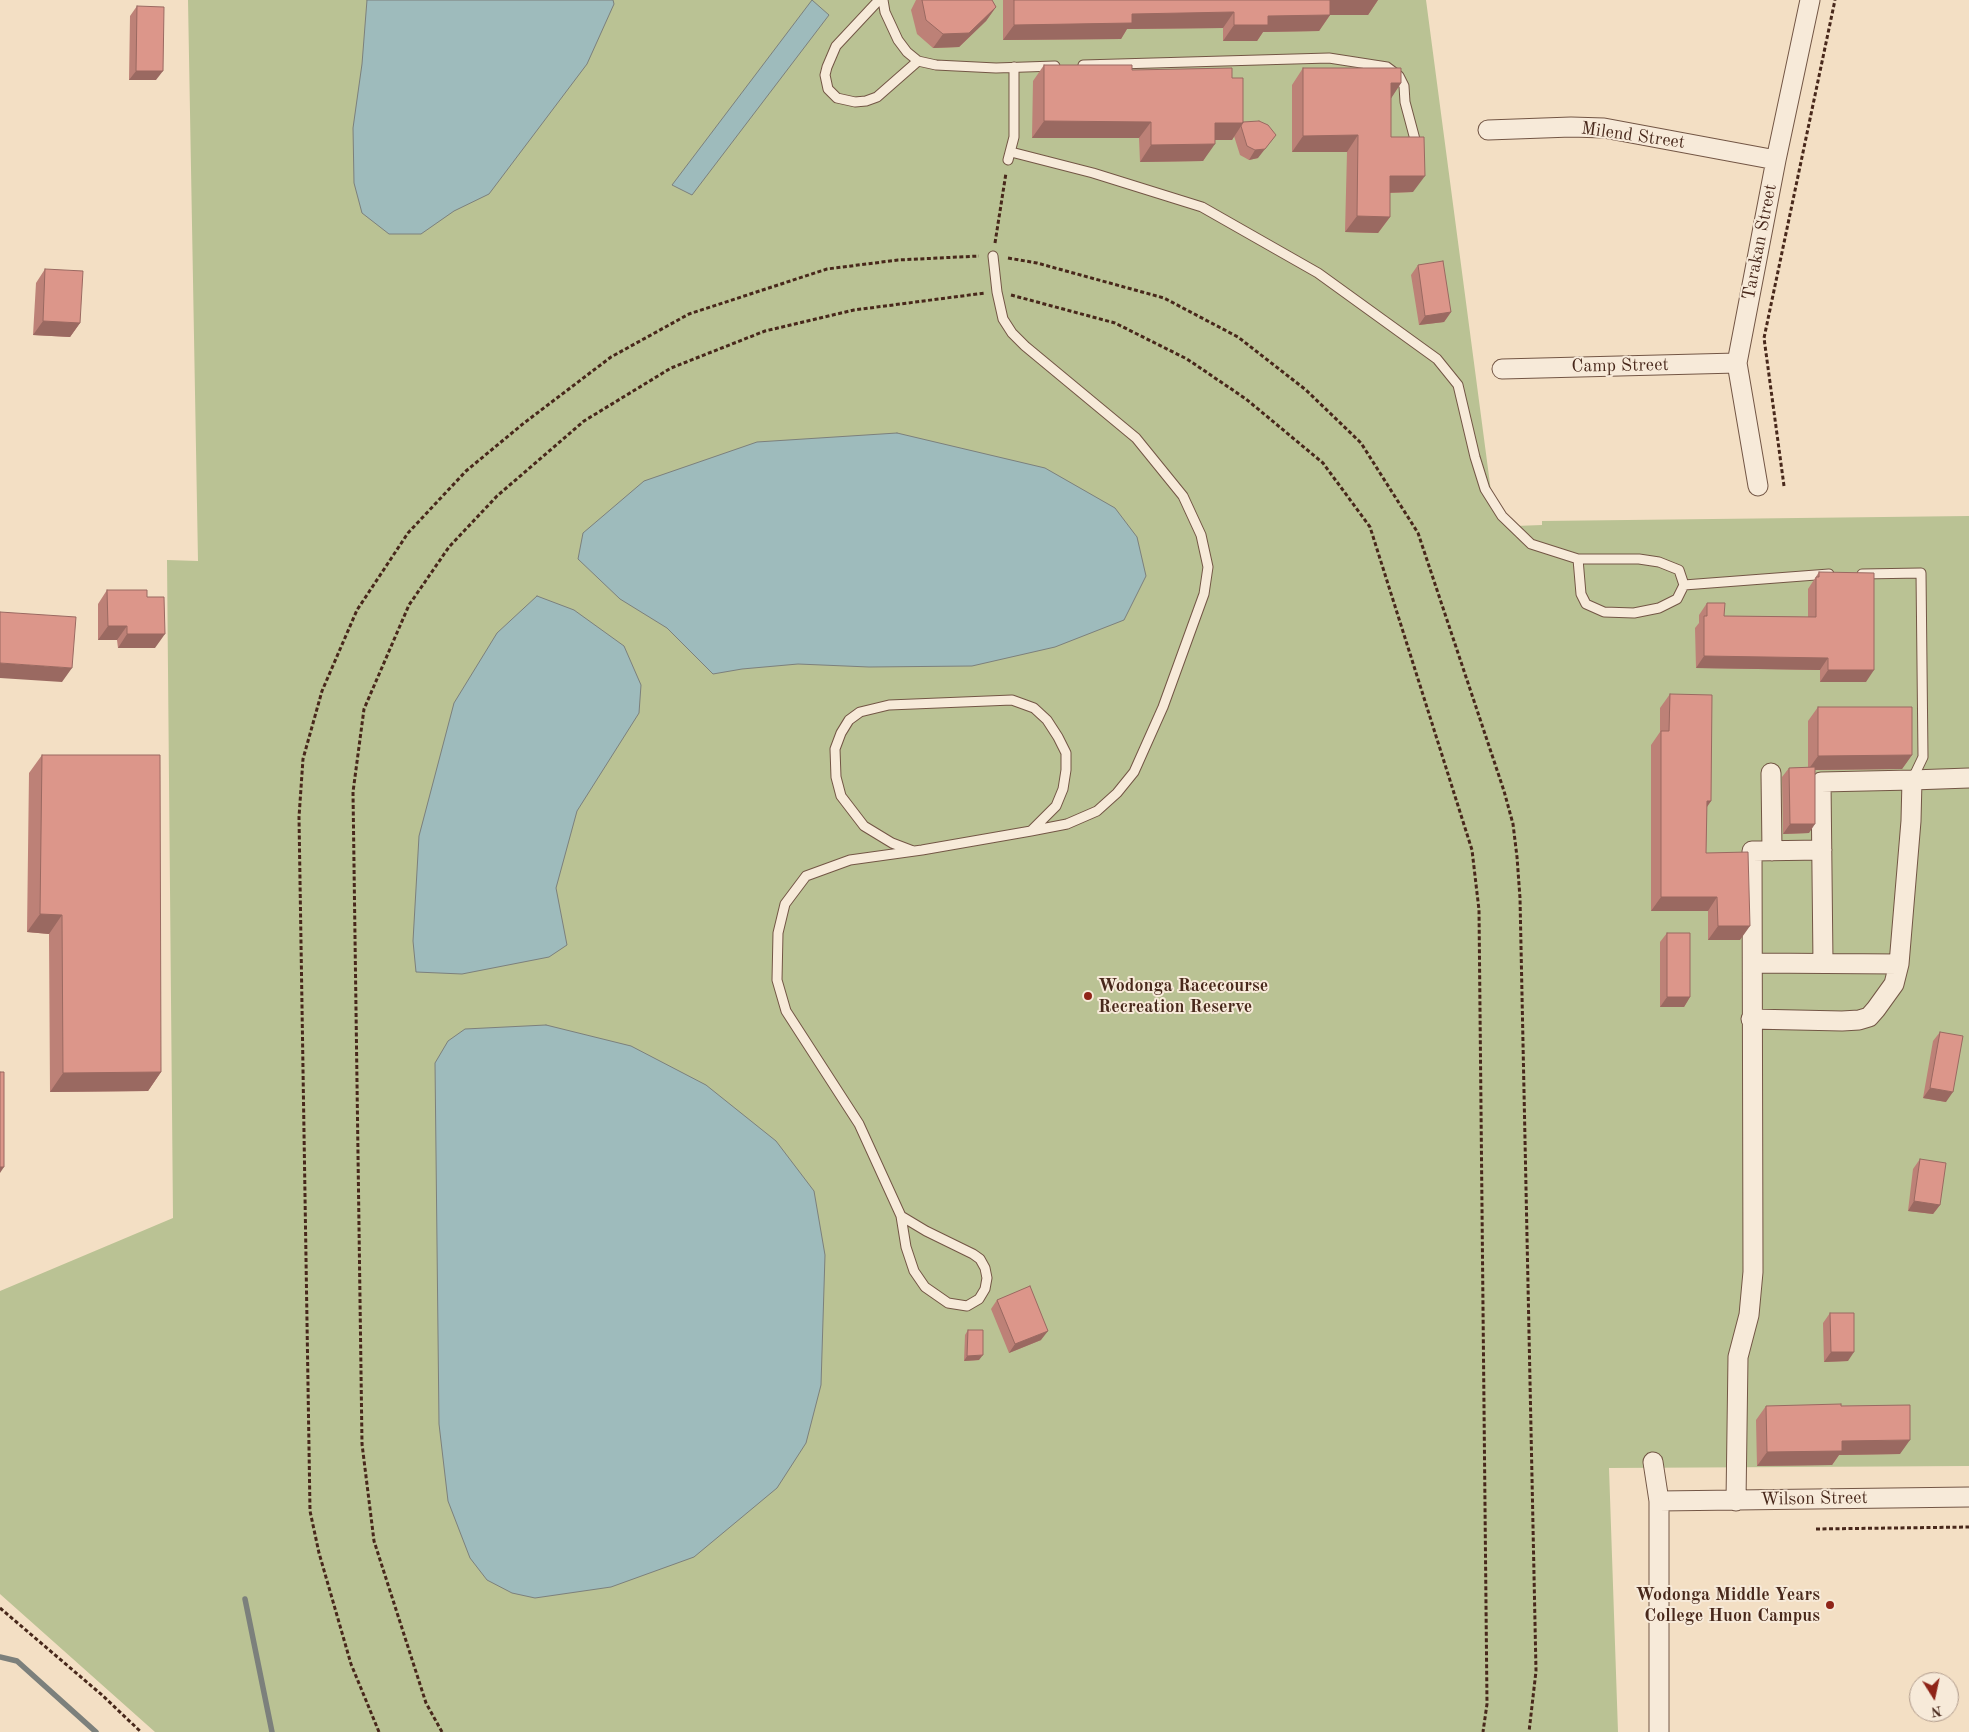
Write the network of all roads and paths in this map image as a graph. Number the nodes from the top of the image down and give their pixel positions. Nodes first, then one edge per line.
1 (879, 0) edge
2 (883, 0) edge
3 (1810, 0) edge
4 (1835, 0) edge
5 (918, 61) junction
6 (1067, 66) edge
7 (1077, 66) edge
8 (1014, 67) junction
9 (1488, 130) dead end
10 (1419, 154) edge
11 (1010, 156) junction
12 (1776, 160) junction
13 (993, 256) junction
14 (997, 292) junction
15 (1737, 363) junction
16 (1502, 369) dead end
17 (1758, 486) dead end
18 (1784, 486) dead end
19 (1578, 559) junction
20 (1842, 574) edge
21 (1852, 574) edge
22 (1684, 585) junction
23 (1771, 773) dead end
24 (1969, 778) edge
25 (1912, 780) junction
26 (1031, 832) junction
27 (1822, 850) junction
28 (914, 851) junction
29 (1772, 851) junction
30 (1753, 963) junction
31 (1823, 963) junction
32 (1899, 964) junction
33 (1752, 1019) junction
34 (902, 1216) junction
35 (1653, 1462) dead end
36 (1969, 1497) edge
37 (1659, 1501) junction
38 (1736, 1501) junction
39 (1969, 1527) edge
40 (1816, 1529) dead end
41 (0, 1608) edge
42 (141, 1732) edge
43 (379, 1732) edge
44 (442, 1732) edge
45 (1483, 1732) edge
46 (1529, 1732) edge
47 (1659, 1732) edge

1 - 5 lane
2 - 5 lane
3 - 12 street, Tarakan Street
4 - 18 path
5 - 8 lane
6 - 8 lane
7 - 10 lane
8 - 11 lane
9 - 12 street, Milend Street
11 - 13 path
11 - 19 lane
12 - 15 street, Tarakan Street
13 - 14 lane
13 - 43 path
13 - 46 path
14 - 26 lane
14 - 44 path
14 - 45 path
15 - 16 street, Camp Street
15 - 17 street, Tarakan Street
19 - 22 lane
19 - 22 lane
20 - 22 lane
21 - 25 lane
23 - 29 street
24 - 25 street
25 - 27 street
25 - 32 street
26 - 28 lane
26 - 28 lane
27 - 29 street
27 - 31 street
28 - 34 lane
29 - 30 street
30 - 31 street
30 - 33 street
31 - 32 street
32 - 33 street
33 - 38 street
34 - 34 lane
35 - 37 street
36 - 38 street, Wilson Street
37 - 38 street, Wilson Street
37 - 47 street
39 - 40 path
41 - 42 path

